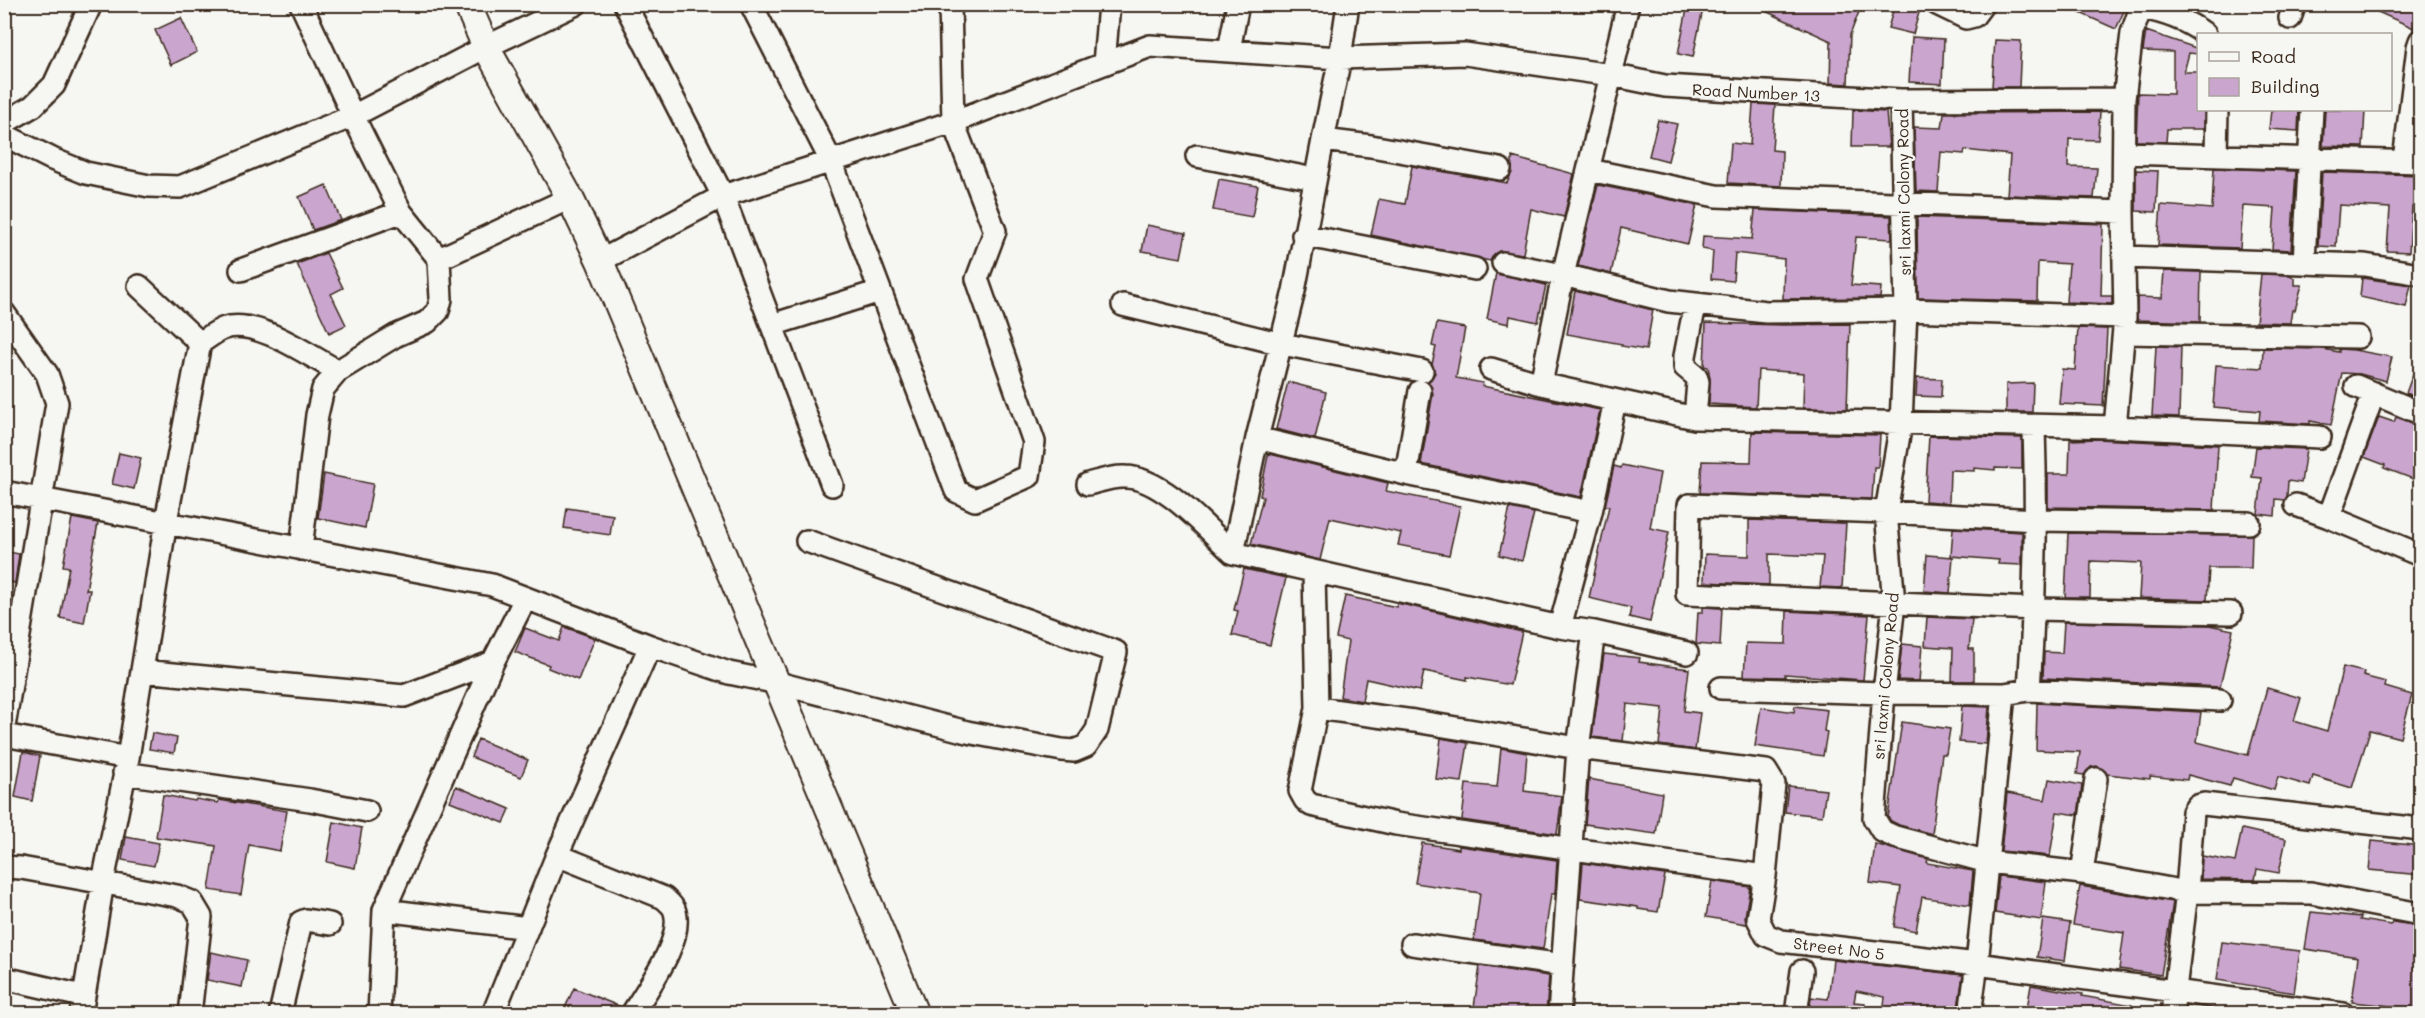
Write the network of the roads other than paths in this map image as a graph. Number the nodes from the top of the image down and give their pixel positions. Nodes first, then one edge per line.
1 (91, 4) edge
2 (301, 4) edge
3 (467, 4) edge
4 (576, 4) edge
5 (625, 4) edge
6 (751, 4) edge
7 (950, 4) edge
8 (1109, 4) edge
9 (1238, 4) edge
10 (1348, 4) edge
11 (1628, 4) edge
12 (1937, 4) edge
13 (1983, 4) edge
14 (2141, 6) edge
15 (2204, 33) edge
16 (2421, 41) edge
17 (486, 47) junction
18 (1229, 50) junction
19 (1340, 58) junction
20 (1104, 64) junction
21 (1611, 75) junction
22 (2124, 99) junction
23 (1901, 100) junction
24 (2217, 111) edge
25 (2312, 111) edge
26 (353, 116) junction
27 (953, 122) junction
28 (4, 123) edge
29 (4, 135) edge
30 (1323, 140) junction
31 (2125, 153) junction
32 (2216, 155) junction
33 (1197, 156) dead end
34 (2309, 157) junction
35 (831, 161) junction
36 (2412, 161) edge
37 (1500, 169) dead end
38 (1589, 170) junction
39 (1314, 179) junction
40 (723, 196) junction
41 (570, 198) junction
42 (1903, 203) junction
43 (401, 212) junction
44 (2123, 212) junction
45 (1303, 235) junction
46 (2124, 257) junction
47 (439, 259) junction
48 (600, 261) junction
49 (2304, 262) junction
50 (1503, 263) dead end
51 (1475, 269) dead end
52 (241, 270) dead end
53 (2421, 274) edge
54 (1563, 275) junction
55 (139, 286) dead end
56 (880, 291) junction
57 (1124, 305) dead end
58 (1695, 305) junction
59 (1906, 310) junction
60 (4, 313) edge
61 (772, 325) junction
62 (2125, 325) junction
63 (2358, 337) dead end
64 (200, 343) junction
65 (1282, 344) junction
66 (1491, 369) dead end
67 (338, 371) junction
68 (1541, 384) junction
69 (1615, 401) junction
70 (2421, 413) edge
71 (1695, 418) junction
72 (1901, 423) junction
73 (2034, 427) junction
74 (2115, 427) junction
75 (2320, 437) dead end
76 (1257, 438) junction
77 (1406, 474) junction
78 (1088, 484) dead end
79 (832, 485) dead end
80 (4, 492) edge
81 (43, 498) junction
82 (2296, 505) dead end
83 (1591, 512) junction
84 (1886, 512) junction
85 (2329, 517) junction
86 (2037, 520) junction
87 (166, 521) junction
88 (2249, 524) dead end
89 (807, 541) dead end
90 (301, 549) junction
91 (1233, 553) junction
92 (2421, 555) edge
93 (1314, 572) junction
94 (525, 599) junction
95 (1894, 603) junction
96 (2035, 609) junction
97 (2231, 613) dead end
98 (1560, 627) junction
99 (1594, 632) junction
100 (650, 646) junction
101 (1687, 653) dead end
102 (493, 662) junction
103 (142, 671) junction
104 (778, 683) junction
105 (1721, 688) dead end
106 (2029, 690) junction
107 (1884, 693) junction
108 (2004, 694) junction
109 (2220, 700) dead end
110 (1317, 708) junction
111 (4, 727) edge
112 (4, 735) edge
113 (1578, 748) junction
114 (126, 766) junction
115 (2096, 779) dead end
116 (366, 811) dead end
117 (2421, 829) edge
118 (1570, 849) junction
119 (557, 855) junction
120 (1988, 862) junction
121 (4, 867) edge
122 (2082, 873) junction
123 (1765, 876) junction
124 (103, 882) junction
125 (2187, 892) junction
126 (384, 910) junction
127 (2421, 914) edge
128 (330, 924) dead end
129 (528, 928) junction
130 (1412, 944) dead end
131 (1977, 964) junction
132 (1563, 966) junction
133 (1802, 971) dead end
134 (4, 978) edge
135 (2175, 991) junction
136 (81, 1005) edge
137 (190, 1014) edge
138 (280, 1014) edge
139 (379, 1014) edge
140 (493, 1014) edge
141 (632, 1014) edge
142 (915, 1014) edge
143 (1559, 1014) edge
144 (1797, 1014) edge
145 (1970, 1014) edge
146 (2172, 1014) edge
147 (2343, 1014) edge

1 - 28 street
2 - 26 street
3 - 17 street
4 - 17 street
5 - 40 street
6 - 35 street
7 - 27 street
8 - 20 street
9 - 18 street
10 - 19 street
11 - 21 street
12 - 13 street
14 - 15 street
14 - 22 street
16 - 36 street
17 - 26 street
17 - 41 street
18 - 19 street, Road Number 13
18 - 20 street, Road Number 13
19 - 21 street, Road Number 13
19 - 30 street
20 - 27 street, Road Number 13
21 - 23 street, Road Number 13
21 - 38 street
22 - 23 street, Road Number 13
22 - 31 street
23 - 42 street, sri laxmi Colony Road
24 - 32 street
25 - 34 street
26 - 29 street
26 - 43 street
27 - 35 street, Road Number 13
27 - 56 street
30 - 37 street
30 - 39 street
31 - 32 street
31 - 44 street
32 - 34 street
33 - 39 street
34 - 36 street
34 - 49 street
35 - 40 street, Road Number 13
35 - 56 street
38 - 42 street
38 - 54 street
39 - 45 street
40 - 48 street, Road Number 13
40 - 61 street
41 - 47 street
41 - 48 street
42 - 44 street
42 - 59 street, sri laxmi Colony Road
43 - 47 street
43 - 52 street
44 - 46 street
45 - 51 street
45 - 65 street
46 - 49 street
46 - 62 street
47 - 67 street
48 - 104 street
49 - 53 street
50 - 54 street
54 - 58 street
54 - 68 street
55 - 64 street
56 - 61 street
57 - 65 street
58 - 59 street
58 - 71 street
59 - 62 street
59 - 72 street, sri laxmi Colony Road
60 - 81 street
61 - 79 street
62 - 63 street
62 - 74 street
64 - 67 street
64 - 87 street
65 - 76 street
65 - 77 street
66 - 68 street
67 - 90 street
68 - 69 street
69 - 71 street
69 - 83 street
70 - 85 street
71 - 72 street
72 - 73 street
72 - 84 street, sri laxmi Colony Road
73 - 74 street
73 - 86 street
74 - 75 street
76 - 77 street
76 - 91 street
77 - 83 street
78 - 91 street
80 - 81 street
81 - 87 street
81 - 111 street
82 - 85 street
83 - 98 street
84 - 86 street
84 - 95 street, sri laxmi Colony Road
84 - 95 street
85 - 92 street
86 - 88 street
86 - 96 street
87 - 90 street
87 - 103 street
89 - 104 street
90 - 94 street
91 - 93 street
93 - 98 street
93 - 110 street
94 - 100 street
94 - 102 street
95 - 96 street
95 - 107 street, sri laxmi Colony Road
96 - 97 street
96 - 106 street
98 - 99 street
99 - 101 street
99 - 113 street
100 - 104 street
100 - 119 street
102 - 103 street
102 - 126 street
103 - 114 street
104 - 142 street
105 - 107 street
106 - 108 street
106 - 109 street
107 - 108 street
107 - 120 street, sri laxmi Colony Road
108 - 120 street
110 - 113 street
110 - 118 street
112 - 114 street
113 - 118 street
113 - 123 street
114 - 116 street
114 - 124 street
115 - 122 street
117 - 125 street
118 - 123 street
118 - 132 street
119 - 129 street
119 - 141 street
120 - 122 street, sri laxmi Colony Road
120 - 131 street
121 - 124 street
122 - 125 street, sri laxmi Colony Road
123 - 131 street, Street No 5
124 - 136 street
124 - 137 street
125 - 127 street, sri laxmi Colony Road
125 - 135 street
126 - 129 street
126 - 139 street
128 - 138 street
129 - 140 street
130 - 132 street
131 - 135 street, Street No 5
131 - 145 street
132 - 143 street
133 - 144 street
134 - 136 street
135 - 146 street
135 - 147 street, Street No 5

